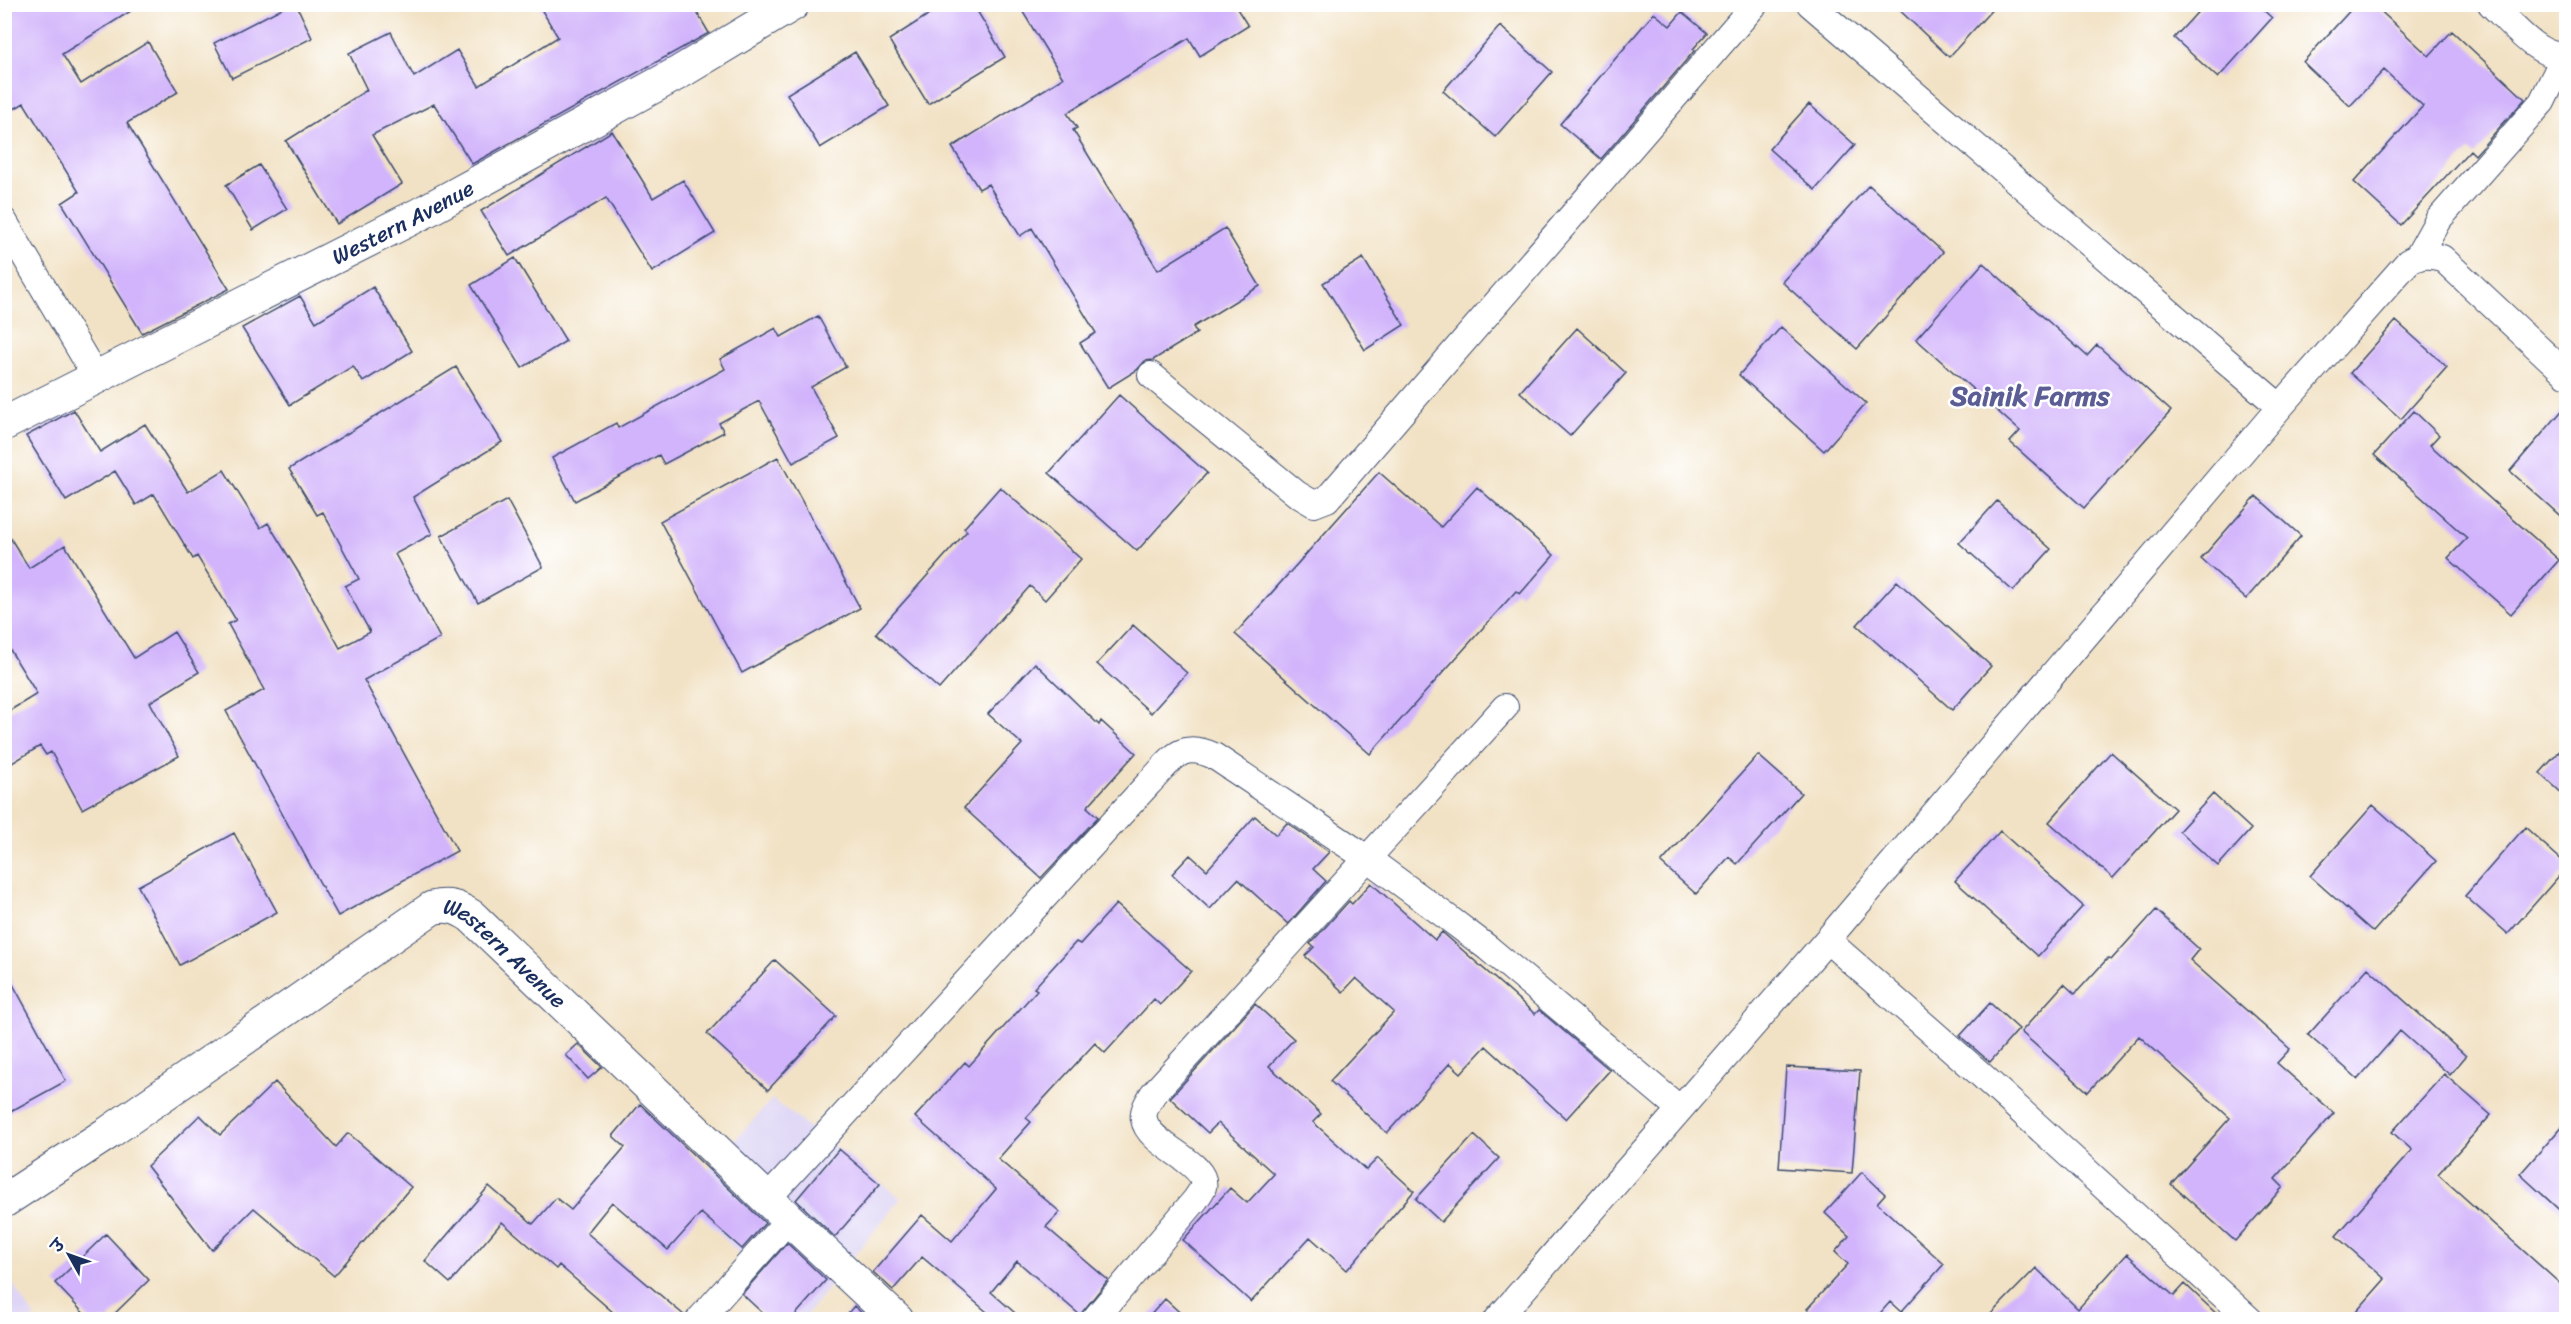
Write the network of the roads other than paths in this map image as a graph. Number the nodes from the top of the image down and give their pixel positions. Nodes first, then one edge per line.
1 (793, 4) edge
2 (1755, 4) edge
3 (1810, 4) edge
4 (2491, 4) edge
5 (2566, 55) edge
6 (4, 221) edge
7 (2418, 256) junction
8 (2566, 374) edge
9 (1151, 375) dead end
10 (96, 377) junction
11 (2280, 407) junction
12 (4, 424) edge
13 (1504, 707) dead end
14 (1368, 858) junction
15 (1827, 940) junction
16 (1680, 1109) junction
17 (4, 1201) edge
18 (778, 1209) junction
19 (699, 1320) edge
20 (897, 1320) edge
21 (1094, 1320) edge
22 (1497, 1320) edge
23 (2250, 1320) edge

1 - 10 street, Western Avenue
2 - 9 street
3 - 11 street
4 - 5 street
5 - 7 street
6 - 10 street
7 - 8 street
7 - 11 street
10 - 12 street, Western Avenue
11 - 15 street
13 - 14 street
14 - 16 street
14 - 18 street
14 - 21 street
15 - 16 street
15 - 23 street
16 - 22 street
17 - 18 street, Western Avenue
18 - 19 street
18 - 20 street, Western Avenue

